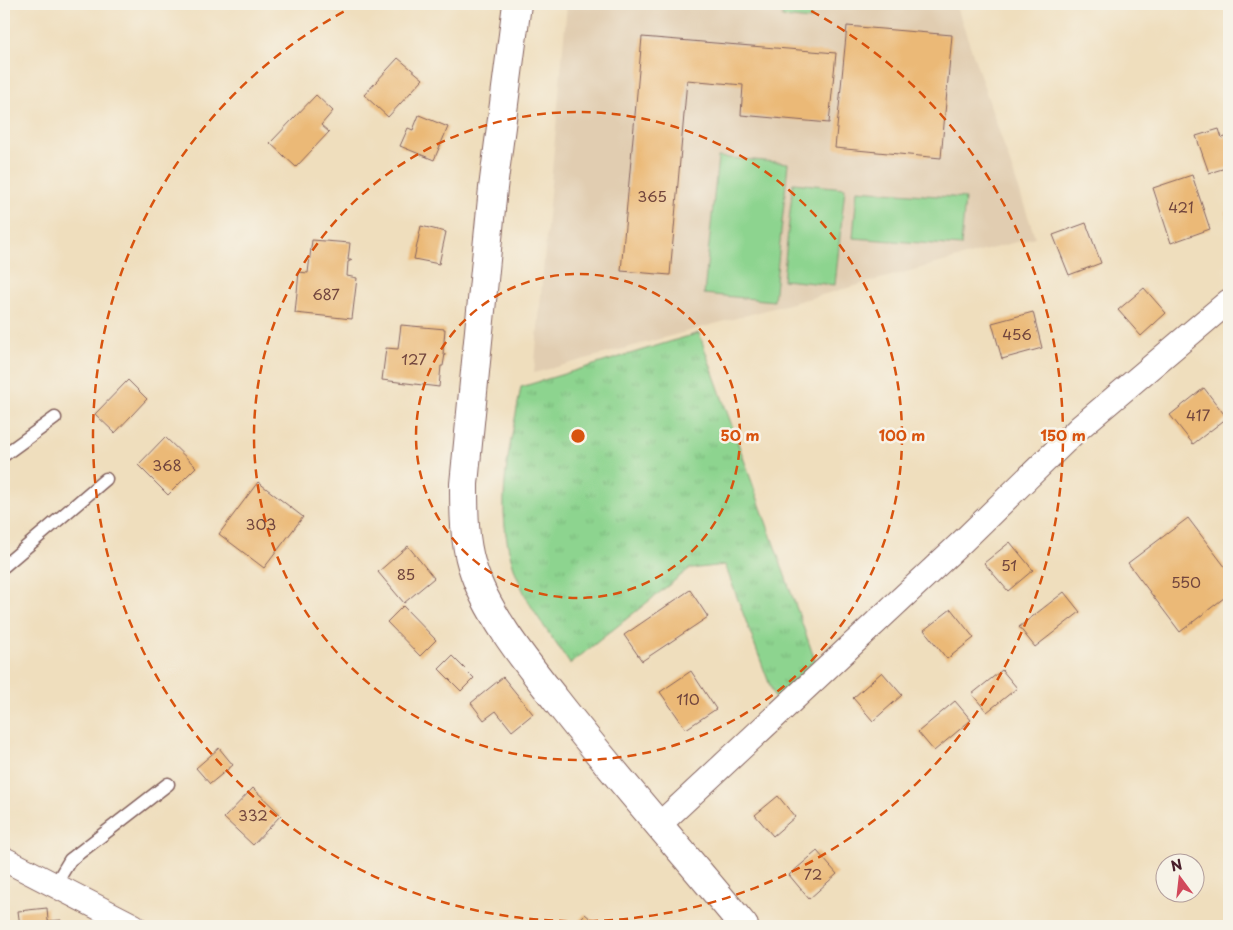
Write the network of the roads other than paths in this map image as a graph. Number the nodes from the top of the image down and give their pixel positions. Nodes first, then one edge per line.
1 (517, 4) edge
2 (1229, 301) edge
3 (55, 418) dead end
4 (4, 455) edge
5 (106, 479) dead end
6 (4, 566) edge
7 (168, 784) dead end
8 (660, 824) junction
9 (4, 859) edge
10 (55, 885) junction
11 (134, 926) edge
12 (744, 926) edge

1 - 8 main road
2 - 8 street
3 - 4 lane
5 - 6 lane
7 - 10 lane
8 - 12 main road
9 - 10 street
10 - 11 street

